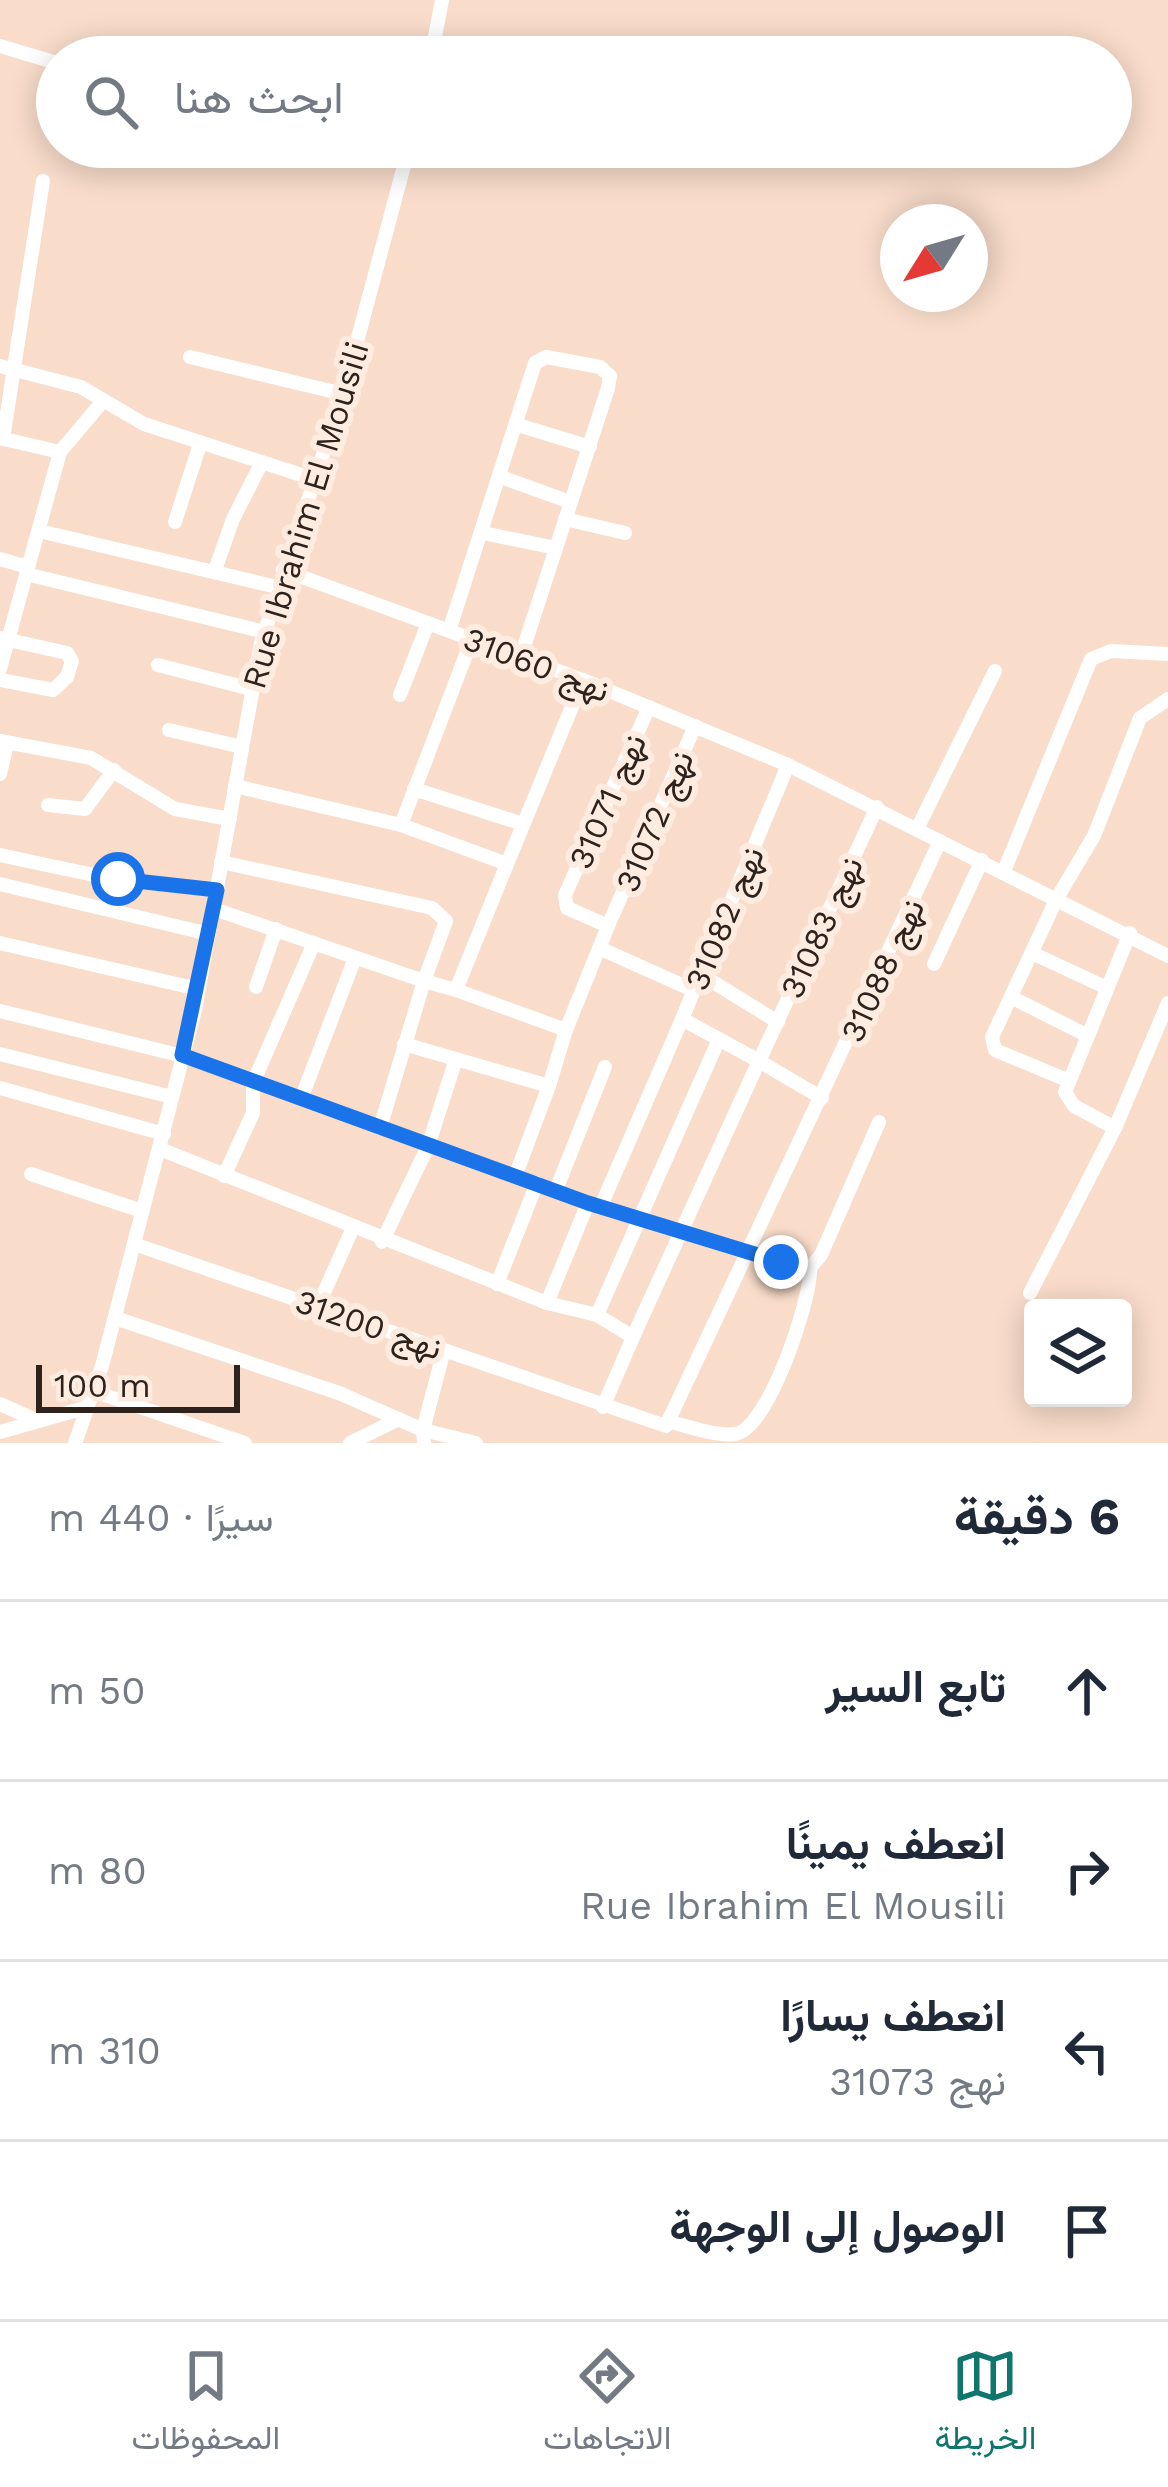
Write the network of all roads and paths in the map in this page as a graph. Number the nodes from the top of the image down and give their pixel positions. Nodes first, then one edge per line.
1 (442, 0) edge
2 (435, 36) edge
3 (0, 46) edge
4 (36, 57) edge
5 (404, 168) edge
6 (44, 181) dead end
7 (190, 357) dead end
8 (8, 368) edge
9 (343, 394) junction
10 (103, 400) junction
11 (518, 425) junction
12 (1, 438) edge
13 (200, 444) junction
14 (590, 447) junction
15 (60, 452) junction
16 (262, 463) junction
17 (501, 477) junction
18 (314, 479) junction
19 (570, 502) junction
20 (565, 519) junction
21 (175, 521) dead end
22 (39, 531) junction
23 (483, 533) junction
24 (625, 533) dead end
25 (556, 548) junction
26 (0, 559) edge
27 (215, 569) junction
28 (283, 570) junction
29 (27, 571) junction
30 (277, 587) junction
31 (428, 623) junction
32 (449, 631) junction
33 (265, 632) junction
34 (4, 639) edge
35 (472, 639) junction
36 (1168, 653) edge
37 (521, 656) junction
38 (158, 664) dead end
39 (0, 669) edge
40 (995, 670) dead end
41 (0, 680) edge
42 (583, 680) junction
43 (251, 688) junction
44 (400, 694) dead end
45 (1168, 699) edge
46 (650, 707) junction
47 (695, 726) junction
48 (170, 730) dead end
49 (4, 742) edge
50 (242, 747) junction
51 (788, 765) junction
52 (114, 770) junction
53 (0, 774) edge
54 (235, 786) junction
55 (414, 789) junction
56 (48, 805) dead end
57 (877, 808) junction
58 (230, 819) junction
59 (523, 824) junction
60 (401, 825) junction
61 (917, 829) junction
62 (940, 841) junction
63 (0, 855) edge
64 (982, 860) junction
65 (221, 862) junction
66 (507, 864) junction
67 (1004, 871) junction
68 (0, 884) edge
69 (217, 890) junction
70 (1057, 898) junction
71 (214, 909) junction
72 (610, 921) junction
73 (276, 929) junction
74 (1130, 933) junction
75 (209, 934) junction
76 (0, 943) edge
77 (314, 943) junction
78 (598, 948) junction
79 (1034, 953) junction
80 (1168, 956) edge
81 (355, 958) junction
82 (934, 964) dead end
83 (700, 974) junction
84 (424, 981) junction
85 (256, 987) dead end
86 (1107, 988) junction
87 (198, 989) junction
88 (456, 990) junction
89 (693, 990) junction
90 (1011, 998) junction
91 (1168, 1004) edge
92 (0, 1011) edge
93 (682, 1019) junction
94 (778, 1022) junction
95 (566, 1030) junction
96 (1088, 1036) junction
97 (719, 1039) junction
98 (404, 1044) junction
99 (0, 1054) edge
100 (763, 1054) junction
101 (182, 1055) junction
102 (455, 1059) junction
103 (605, 1067) dead end
104 (1067, 1080) junction
105 (253, 1082) junction
106 (549, 1086) junction
107 (0, 1088) edge
108 (172, 1097) junction
109 (822, 1098) junction
110 (302, 1099) junction
111 (879, 1122) dead end
112 (380, 1128) junction
113 (1115, 1128) junction
114 (162, 1142) junction
115 (428, 1146) junction
116 (31, 1174) dead end
117 (516, 1174) junction
118 (224, 1176) junction
119 (537, 1183) junction
120 (556, 1190) junction
121 (595, 1204) junction
122 (142, 1211) junction
123 (636, 1219) junction
124 (352, 1230) junction
125 (683, 1231) junction
126 (382, 1242) junction
127 (134, 1244) junction
128 (749, 1251) junction
129 (810, 1268) junction
130 (497, 1284) junction
131 (1030, 1293) dead end
132 (547, 1303) junction
133 (318, 1306) junction
134 (597, 1315) junction
135 (115, 1318) junction
136 (633, 1336) junction
137 (444, 1350) junction
138 (93, 1391) junction
139 (0, 1404) edge
140 (88, 1407) junction
141 (603, 1407) junction
142 (399, 1419) junction
143 (38, 1421) junction
144 (668, 1424) junction
145 (0, 1432) edge
146 (424, 1436) edge
147 (75, 1443) edge
148 (245, 1443) edge
149 (350, 1443) edge
150 (476, 1443) edge

1 - 2 street
3 - 4 street
5 - 9 street, Rue Ibrahim El Mousili
6 - 8 street
7 - 9 street
8 - 10 street
8 - 12 street
9 - 18 street, Rue Ibrahim El Mousili
10 - 13 street
10 - 15 street
11 - 14 street
11 - 14 street
11 - 17 street
12 - 15 street
13 - 16 street
13 - 21 street
14 - 19 street
15 - 22 street
16 - 18 street
16 - 27 street
17 - 19 street
17 - 23 street
18 - 28 street, Rue Ibrahim El Mousili
19 - 20 street
20 - 24 street
20 - 25 street
22 - 27 street
22 - 29 street
23 - 25 street
23 - 32 street
25 - 37 street
26 - 29 street
27 - 30 street
28 - 30 street, Rue Ibrahim El Mousili
28 - 31 street, نهج 31060
29 - 33 street
29 - 34 street
30 - 33 street, Rue Ibrahim El Mousili
31 - 32 street, نهج 31060
31 - 44 street
32 - 35 street, نهج 31060
33 - 43 street, Rue Ibrahim El Mousili
34 - 39 street
34 - 41 street
35 - 37 street, نهج 31060
35 - 55 street
36 - 67 street
37 - 42 street, نهج 31060
38 - 43 street
40 - 61 street
42 - 46 street, نهج 31060
42 - 59 street
43 - 50 street, Rue Ibrahim El Mousili
45 - 70 street
46 - 47 street, نهج 31060
46 - 72 street, نهج 31071
47 - 51 street, نهج 31060
47 - 72 street, نهج 31072
48 - 50 street
49 - 52 street
49 - 53 street
50 - 54 street, Rue Ibrahim El Mousili
51 - 57 street, نهج 31060
51 - 83 street, نهج 31082
52 - 56 street
52 - 58 street
54 - 58 street, Rue Ibrahim El Mousili
54 - 60 street
55 - 59 street
55 - 60 street
57 - 61 street
57 - 94 street, نهج 31083
58 - 65 street, Rue Ibrahim El Mousili
59 - 66 street
60 - 66 street
61 - 62 street
62 - 64 street
62 - 109 street, نهج 31088
63 - 69 street
64 - 67 street
64 - 82 street
65 - 69 street, Rue Ibrahim El Mousili
65 - 84 street
66 - 88 street
67 - 70 street
68 - 75 street
69 - 71 street, Rue Ibrahim El Mousili
70 - 74 street
70 - 79 street
71 - 73 street
71 - 75 street, Rue Ibrahim El Mousili
72 - 78 street, نهج 31072
73 - 77 street
73 - 85 street
74 - 80 street
74 - 86 street
75 - 87 street, Rue Ibrahim El Mousili
76 - 87 street
77 - 81 street
77 - 105 street
78 - 89 street
78 - 95 street, نهج 31072
79 - 86 street
79 - 90 street
81 - 84 street
81 - 110 street
83 - 89 street, نهج 31082
83 - 94 street
84 - 88 street
84 - 98 street
86 - 96 street
87 - 101 street, Rue Ibrahim El Mousili
88 - 95 street
89 - 93 street, نهج 31082
90 - 96 street
90 - 104 street
91 - 113 street
92 - 101 street
93 - 97 street, نهج 31082
93 - 121 street
94 - 100 street, نهج 31083
95 - 106 street, نهج 31072
96 - 104 street
97 - 100 street, نهج 31082
97 - 123 street
98 - 102 street
98 - 112 street
99 - 108 street
100 - 109 street, نهج 31082
100 - 125 street, نهج 31083
101 - 105 street
101 - 108 street, Rue Ibrahim El Mousili
102 - 106 street
102 - 115 street
103 - 120 street
104 - 113 street
105 - 110 street
105 - 118 street
106 - 117 street, نهج 31072
107 - 114 street
108 - 114 street, Rue Ibrahim El Mousili
109 - 128 street, نهج 31088
110 - 112 street
111 - 129 street, نهج 31200
112 - 115 street
113 - 131 street
114 - 118 street
114 - 122 street, Rue Ibrahim El Mousili
115 - 117 street
115 - 126 street
116 - 122 street
117 - 119 street
118 - 124 street
119 - 120 street
119 - 130 street
120 - 121 street
121 - 123 street
121 - 132 street
122 - 127 street, Rue Ibrahim El Mousili
123 - 125 street
123 - 134 street
124 - 126 street
124 - 133 street
125 - 128 street
125 - 136 street, نهج 31083
126 - 130 street
127 - 133 street, نهج 31200
127 - 135 street, Rue Ibrahim El Mousili
128 - 129 street
128 - 144 street, نهج 31088
129 - 144 street, نهج 31200
130 - 132 street
132 - 134 street
133 - 137 street, نهج 31200
134 - 136 street
135 - 138 street, Rue Ibrahim El Mousili
135 - 142 street
136 - 141 street
137 - 141 street, نهج 31200
137 - 146 street
138 - 140 street, Rue Ibrahim El Mousili
138 - 148 street
139 - 143 street
140 - 143 street
140 - 147 street, Rue Ibrahim El Mousili
141 - 144 street, نهج 31200
142 - 146 street
142 - 149 street
143 - 145 street
146 - 150 street

